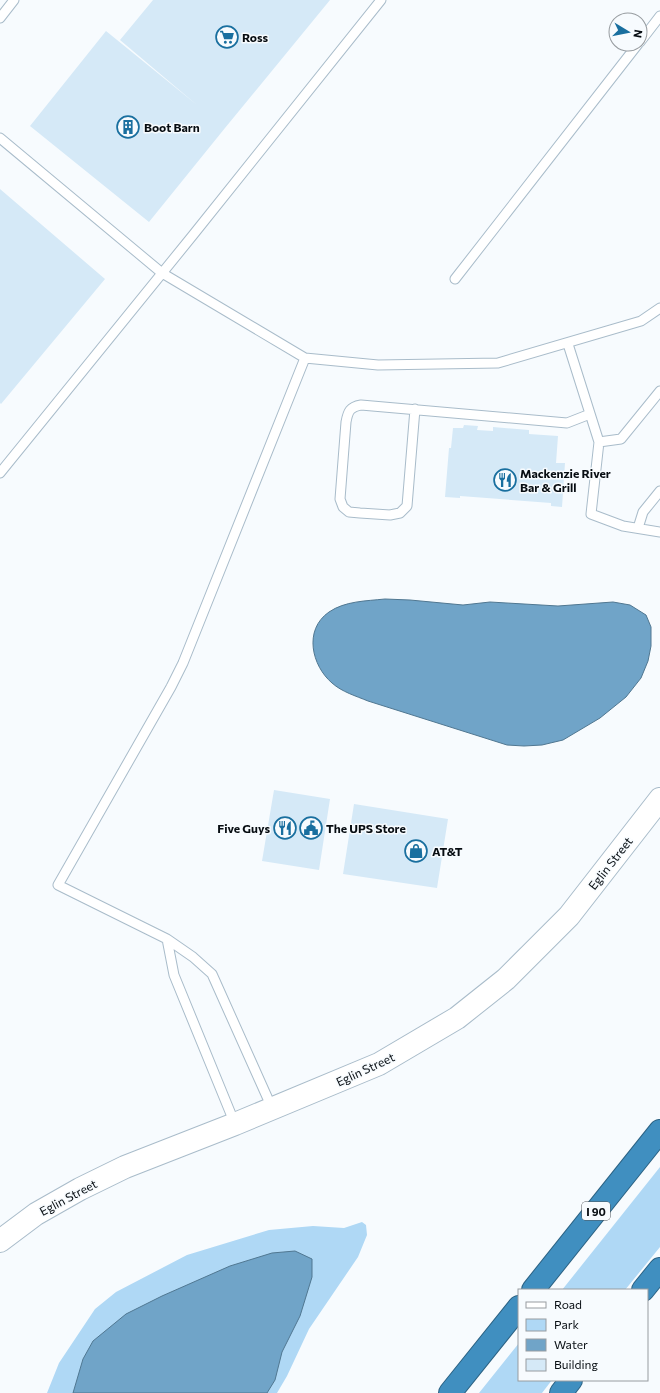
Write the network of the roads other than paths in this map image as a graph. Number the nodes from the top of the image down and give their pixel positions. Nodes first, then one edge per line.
1 (14, 0) edge
2 (381, 0) edge
3 (660, 16) edge
4 (0, 18) edge
5 (648, 31) edge
6 (632, 52) edge
7 (0, 138) edge
8 (162, 273) junction
9 (455, 279) dead end
10 (660, 308) edge
11 (568, 344) junction
12 (305, 358) junction
13 (660, 391) edge
14 (415, 410) junction
15 (590, 414) junction
16 (599, 442) junction
17 (0, 473) edge
18 (660, 490) edge
19 (638, 528) junction
20 (660, 532) edge
21 (660, 799) edge
22 (167, 939) junction
23 (272, 1109) junction
24 (235, 1124) junction
25 (660, 1131) edge
26 (0, 1241) edge
27 (660, 1269) edge
28 (534, 1289) edge
29 (645, 1289) edge
30 (518, 1308) edge
31 (570, 1381) edge
32 (450, 1393) edge
33 (561, 1393) edge

1 - 4 lane
2 - 8 lane
3 - 5 lane
6 - 9 lane
7 - 8 lane
8 - 12 lane
8 - 17 lane
10 - 11 lane
11 - 12 lane
11 - 15 lane
12 - 22 lane
13 - 16 lane
14 - 14 lane
14 - 15 lane
15 - 16 lane
16 - 19 lane
18 - 19 lane
19 - 20 lane
21 - 23 street, Eglin Street
22 - 23 lane
22 - 24 lane
23 - 24 street, Eglin Street
24 - 26 street, Eglin Street
25 - 28 highway, I 90
27 - 29 highway
30 - 32 highway
31 - 33 highway

